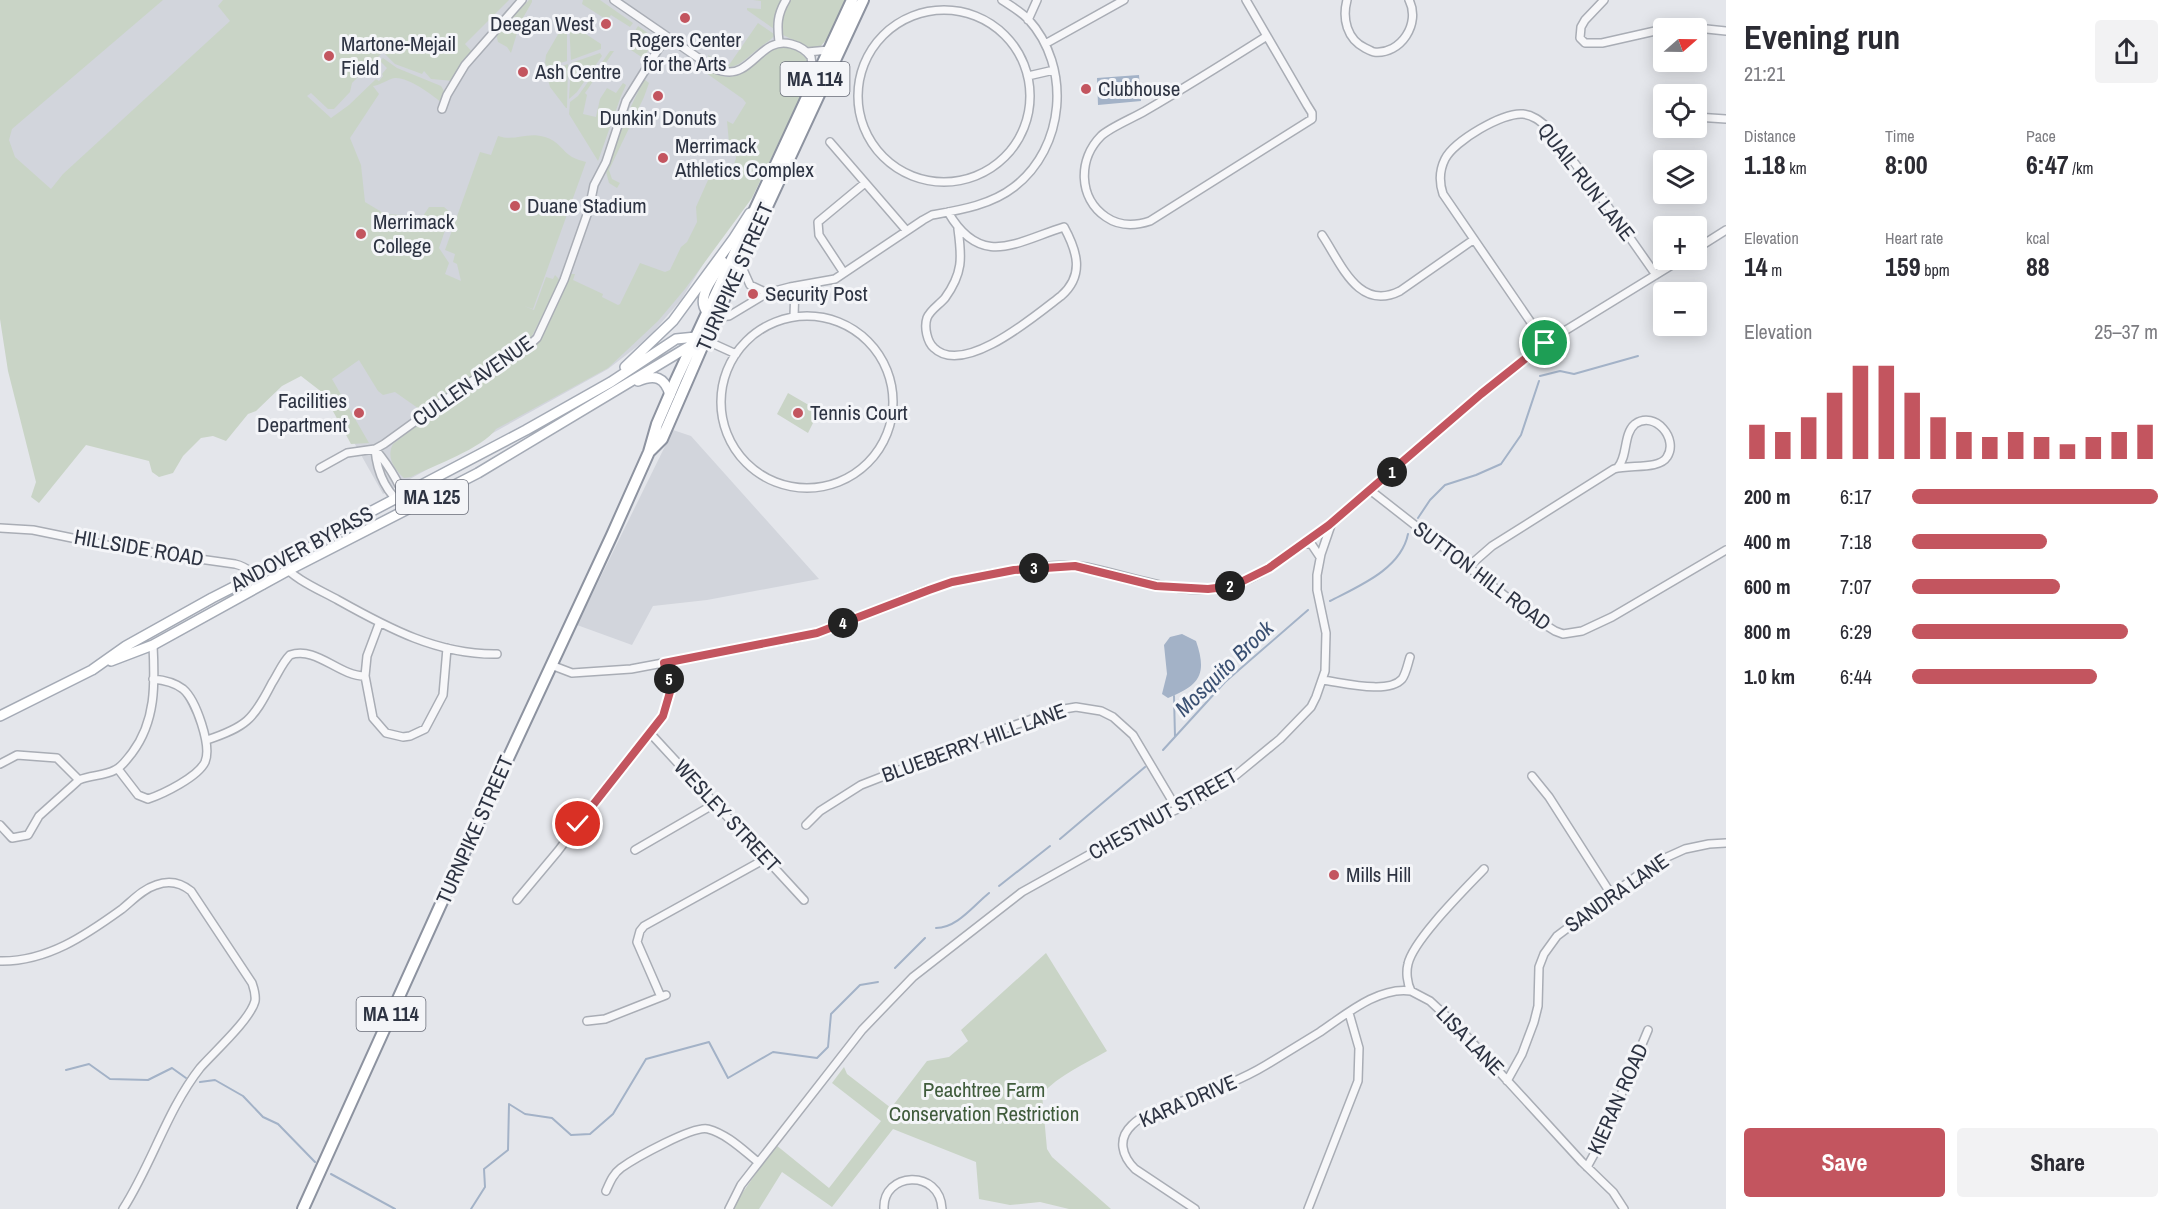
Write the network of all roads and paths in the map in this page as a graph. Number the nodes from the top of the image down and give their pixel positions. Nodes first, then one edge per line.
1 (522, 0) edge
2 (614, 0) edge
3 (786, 0) edge
4 (852, 0) edge
5 (863, 0) edge
6 (1002, 0) edge
7 (1036, 0) edge
8 (1124, 0) edge
9 (1246, 0) edge
10 (1347, 0) edge
11 (1409, 0) edge
12 (1604, 0) edge
13 (1028, 20) junction
14 (1707, 28) edge
15 (1653, 30) edge
16 (1726, 31) edge
17 (1267, 36) junction
18 (669, 38) junction
19 (779, 42) junction
20 (1045, 44) junction
21 (829, 50) junction
22 (807, 52) junction
23 (1054, 70) junction
24 (1028, 76) junction
25 (814, 81) junction
26 (442, 109) dead end
27 (1707, 118) edge
28 (1726, 119) edge
29 (830, 142) dead end
30 (865, 183) junction
31 (757, 205) junction
32 (948, 212) junction
33 (958, 229) junction
34 (906, 230) junction
35 (1726, 230) edge
36 (1322, 235) dead end
37 (734, 238) junction
38 (1473, 240) junction
39 (1707, 242) edge
40 (741, 265) junction
41 (1664, 270) edge
42 (844, 273) junction
43 (1656, 275) junction
44 (795, 286) junction
45 (767, 293) junction
46 (712, 314) junction
47 (794, 316) junction
48 (698, 340) junction
49 (1545, 343) junction
50 (736, 354) junction
51 (601, 386) junction
52 (622, 387) junction
53 (669, 395) junction
54 (375, 449) junction
55 (649, 452) junction
56 (1618, 467) junction
57 (320, 468) dead end
58 (1370, 490) junction
59 (404, 495) junction
60 (394, 500) junction
61 (408, 509) junction
62 (1329, 525) junction
63 (3, 528) edge
64 (1305, 543) junction
65 (1726, 550) edge
66 (1320, 557) junction
67 (280, 562) junction
68 (1468, 567) junction
69 (287, 571) junction
70 (255, 574) junction
71 (263, 585) junction
72 (379, 624) junction
73 (153, 645) junction
74 (447, 648) junction
75 (497, 654) dead end
76 (1410, 657) dead end
77 (664, 663) junction
78 (100, 665) junction
79 (551, 665) junction
80 (365, 676) junction
81 (153, 678) junction
82 (1322, 680) junction
83 (0, 716) edge
84 (650, 733) junction
85 (207, 740) junction
86 (0, 764) edge
87 (118, 769) junction
88 (1532, 776) dead end
89 (79, 780) junction
90 (716, 803) junction
91 (1177, 809) junction
92 (0, 825) edge
93 (806, 825) dead end
94 (1726, 843) edge
95 (635, 850) dead end
96 (765, 859) junction
97 (1484, 869) dead end
98 (1611, 894) junction
99 (517, 900) dead end
100 (804, 900) dead end
101 (0, 961) edge
102 (1411, 991) junction
103 (1349, 1012) junction
104 (586, 1021) dead end
105 (1648, 1030) dead end
106 (1507, 1081) junction
107 (758, 1162) junction
108 (1587, 1167) junction
109 (606, 1191) dead end
110 (123, 1209) edge
111 (303, 1209) edge
112 (729, 1209) edge
113 (884, 1209) edge
114 (942, 1209) edge
115 (1195, 1209) edge
116 (1308, 1209) edge
117 (1624, 1209) edge

1 - 26 street
2 - 18 street
3 - 19 street
4 - 21 highway, TURNPIKE STREET / MA 114
5 - 40 highway, TURNPIKE STREET
6 - 13 street
7 - 13 street
8 - 20 street
9 - 17 street
10 - 11 street
12 - 15 street
13 - 20 street
14 - 16 street
17 - 17 street
18 - 19 street
18 - 54 street, CULLEN AVENUE
19 - 22 street
20 - 23 street
21 - 22 street
21 - 25 highway, TURNPIKE STREET / MA 114
22 - 25 street
23 - 24 street
23 - 32 street
24 - 24 street
25 - 31 highway, TURNPIKE STREET / MA 114
27 - 28 street
29 - 30 street
30 - 34 street
30 - 42 street
31 - 37 main road, MA 125
31 - 46 highway, TURNPIKE STREET / MA 114
32 - 33 street
32 - 34 street
33 - 33 street
34 - 42 street
35 - 39 street
36 - 38 street
37 - 46 main road
37 - 51 main road, MA 125
38 - 43 street, QUAIL RUN LANE
38 - 49 street, QUAIL RUN LANE
40 - 45 street
40 - 46 highway, TURNPIKE STREET
41 - 43 street
42 - 44 street
43 - 49 street
44 - 45 street
44 - 47 street
45 - 46 street
46 - 48 highway, TURNPIKE STREET
47 - 50 street
47 - 50 street
48 - 50 street
48 - 51 main road, ANDOVER BYPASS / MA 125
48 - 52 main road, ANDOVER BYPASS / MA 125
48 - 53 highway, TURNPIKE STREET / MA 114
48 - 55 highway, TURNPIKE STREET / MA 114
49 - 58 street
51 - 59 main road, ANDOVER BYPASS / MA 125
52 - 53 main road
52 - 61 main road, ANDOVER BYPASS / MA 125
53 - 55 highway, TURNPIKE STREET / MA 114
54 - 57 street
54 - 59 street
54 - 60 street
55 - 79 highway, TURNPIKE STREET / MA 114
56 - 56 street
56 - 68 street
58 - 62 street
58 - 68 street, SUTTON HILL ROAD
59 - 60 main road, ANDOVER BYPASS / MA 125
59 - 61 street
60 - 61 street
60 - 67 main road, ANDOVER BYPASS / MA 125
61 - 69 main road, ANDOVER BYPASS / MA 125
62 - 64 street
62 - 66 street, CHESTNUT STREET
63 - 70 street, HILLSIDE ROAD
64 - 66 street
64 - 77 street
65 - 68 street, SUTTON HILL ROAD
66 - 82 street, CHESTNUT STREET
67 - 69 street
67 - 70 main road, ANDOVER BYPASS / MA 125
69 - 71 main road, ANDOVER BYPASS / MA 125
69 - 72 street
70 - 71 street
70 - 78 main road, ANDOVER BYPASS / MA 125
71 - 73 main road, ANDOVER BYPASS / MA 125
72 - 74 street
72 - 80 street
73 - 78 main road, ANDOVER BYPASS / MA 125
73 - 81 street
74 - 75 street
74 - 80 street
76 - 82 street
77 - 79 street
77 - 84 street
78 - 83 main road, ANDOVER BYPASS / MA 125
79 - 111 highway, TURNPIKE STREET / MA 114
80 - 85 street
81 - 85 street
81 - 87 street
82 - 91 street, CHESTNUT STREET
84 - 90 street, WESLEY STREET
84 - 99 street
85 - 87 street
86 - 89 street
87 - 89 street
88 - 98 street
89 - 92 street
90 - 95 street
90 - 96 street, WESLEY STREET
91 - 93 street, BLUEBERRY HILL LANE
91 - 107 street, CHESTNUT STREET
94 - 98 street, SANDRA LANE
96 - 100 street, WESLEY STREET
96 - 104 street
97 - 102 street
98 - 106 street, SANDRA LANE
101 - 110 street
102 - 103 street, KARA DRIVE
102 - 106 street, LISA LANE
103 - 115 street, KARA DRIVE
103 - 116 street
105 - 108 street, KIERAN ROAD
106 - 108 street, LISA LANE
107 - 109 street
107 - 112 street, CHESTNUT STREET
108 - 117 street, LISA LANE
113 - 114 street

